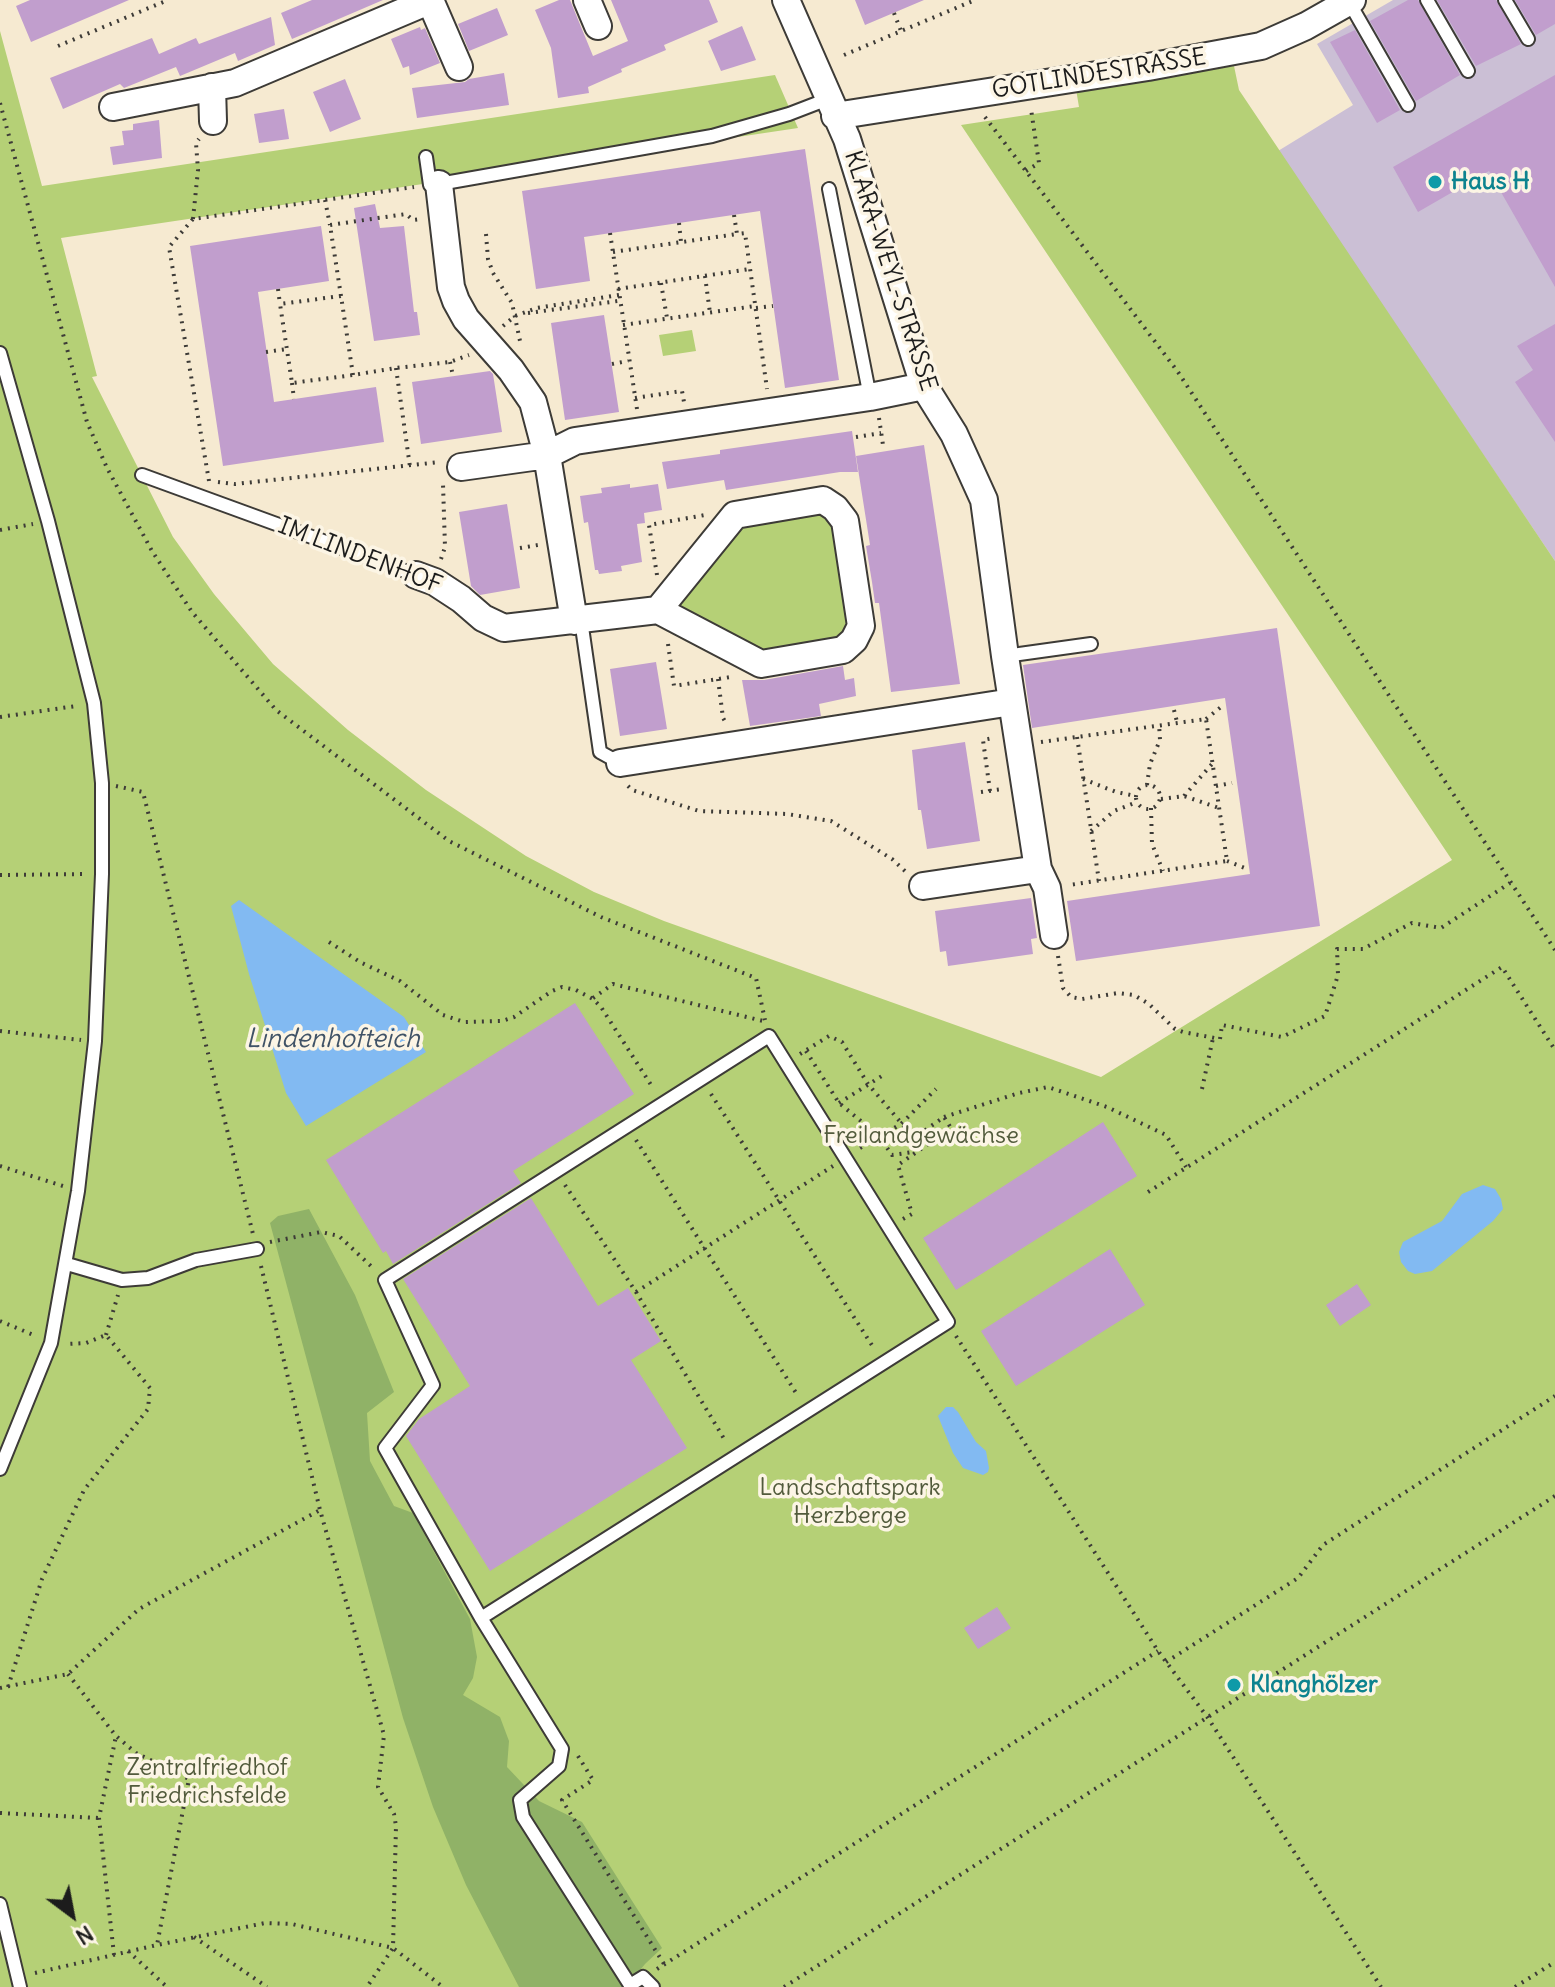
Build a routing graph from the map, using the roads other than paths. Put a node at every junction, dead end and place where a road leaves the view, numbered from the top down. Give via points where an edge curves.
1 (431, 0) edge
2 (587, 0) edge
3 (786, 0) edge
4 (1427, 0) edge
5 (1505, 0) edge
6 (1350, 1) edge
7 (598, 26) dead end
8 (1528, 39) dead end
9 (459, 67) dead end
10 (1468, 71) dead end
11 (212, 87) junction
12 (1408, 105) dead end
13 (113, 107) dead end
14 (832, 107) junction
15 (213, 121) road end
16 (426, 157) dead end
17 (435, 184) junction
18 (829, 189) dead end
19 (0, 353) edge
20 (4, 384) edge
21 (924, 386) junction
22 (870, 397) junction
23 (547, 455) junction
24 (452, 472) road end
25 (142, 475) dead end
26 (420, 576) joint
27 (661, 609) junction
28 (577, 620) junction
29 (1091, 644) dead end
30 (1005, 656) junction
31 (1012, 702) junction
32 (620, 763) joint
33 (1042, 879) junction
34 (923, 886) road end
35 (1054, 935) road end
36 (257, 1249) road end
37 (67, 1264) junction
38 (0, 1469) edge
39 (481, 1618) junction
40 (0, 1904) edge
41 (18, 1982) edge
42 (653, 1987) edge

1 - 9 street
1 - 11 street via 235,83
2 - 7 street
3 - 14 street, KLARA-WEYL-STRASSE
4 - 10 lane
5 - 8 lane
6 - 12 lane
6 - 14 street, GOTLINDESTRASSE via 1261,46 1148,67
11 - 13 street
11 - 15 street
14 - 17 lane via 712,136
14 - 21 street, KLARA-WEYL-STRASSE via 847,139
16 - 17 lane
17 - 23 street via 456,301 466,319 494,335 533,402
18 - 22 lane
19 - 20 lane
20 - 37 lane via 48,521 94,703 102,783 95,1041
21 - 22 street
21 - 30 street, KLARA-WEYL-STRASSE via 984,500
22 - 23 street via 575,441
23 - 24 street
23 - 28 street
25 - 26 lane, IM LINDENHOF
26 - 28 street, IM LINDENHOF via 504,628
27 - 27 street via 761,664 843,650 861,626 845,521 823,500 735,515
27 - 28 street, IM LINDENHOF
28 - 32 lane via 600,752
29 - 30 lane
30 - 31 street, KLARA-WEYL-STRASSE
31 - 32 street
31 - 33 street, KLARA-WEYL-STRASSE
33 - 34 street
33 - 35 street, KLARA-WEYL-STRASSE
36 - 37 lane via 196,1260 148,1278 122,1280
37 - 38 lane via 51,1343
39 - 39 lane via 385,1448 433,1385 385,1280 769,1036 948,1322
39 - 42 lane via 562,1749 559,1766 520,1800 523,1817 630,1985 643,1977
40 - 41 lane

